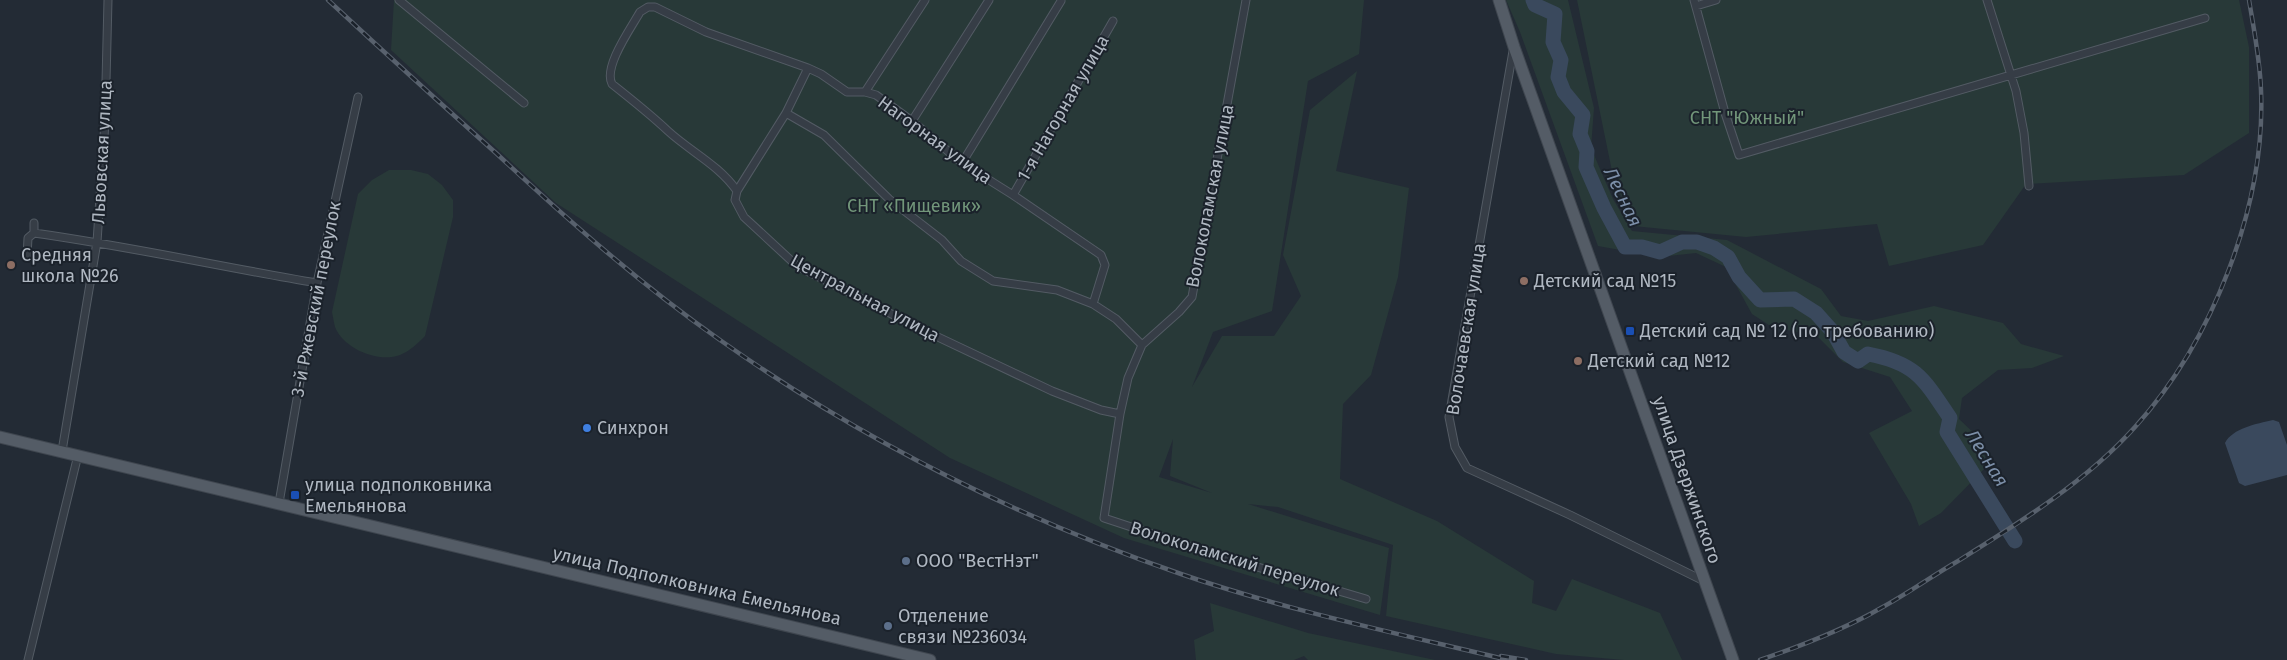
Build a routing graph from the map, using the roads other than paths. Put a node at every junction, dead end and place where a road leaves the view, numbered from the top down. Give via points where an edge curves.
1 (108, 0) edge
2 (399, 0) edge
3 (925, 0) edge
4 (989, 0) edge
5 (1246, 0) edge
6 (1500, 0) edge
7 (1716, 0) edge
8 (1987, 0) edge
9 (1061, 1) edge
10 (1695, 3) edge
11 (2205, 18) dead end
12 (1113, 21) dead end
13 (1514, 47) junction
14 (808, 68) junction
15 (2011, 76) junction
16 (612, 84) joint
17 (865, 92) junction
18 (358, 97) dead end
19 (524, 103) dead end
20 (786, 113) junction
21 (912, 120) junction
22 (962, 163) junction
23 (2029, 186) dead end
24 (737, 191) junction
25 (1013, 194) junction
26 (34, 223) dead end
27 (34, 233) junction
28 (97, 242) junction
29 (27, 256) dead end
30 (317, 283) junction
31 (1093, 304) junction
32 (1142, 345) junction
33 (1120, 414) junction
34 (0, 437) edge
35 (62, 451) junction
36 (78, 455) junction
37 (279, 503) junction
38 (1104, 518) joint
39 (1705, 581) junction
40 (1366, 599) dead end
41 (28, 660) edge
42 (930, 660) edge
43 (1733, 660) edge

1 - 28 street, Львовская улица via 105,122
2 - 19 street
3 - 17 street
4 - 21 street
5 - 32 street, Волоколамская улица via 1192,297
6 - 13 main road, улица Дзержинского
7 - 10 street
8 - 15 street
9 - 22 street
10 - 15 street via 1739,155
11 - 15 street
12 - 25 street, 1-я Нагорная улица
13 - 39 main road, улица Дзержинского
13 - 39 street, Волочаевская улица via 1449,417 1455,446 1468,468
14 - 16 street, Нагорная улица via 706,32 656,7 648,7 640,12 610,66
14 - 17 street, Нагорная улица via 847,92
14 - 20 street
15 - 23 street via 2024,133
16 - 24 street, Центральная улица via 727,177
17 - 21 street, Нагорная улица
18 - 30 street, 3-й Ржевский переулок
20 - 24 street
20 - 31 street via 824,135 889,199 942,240 961,262 993,281 1057,290
21 - 22 street, Нагорная улица
22 - 25 street, Нагорная улица
24 - 33 street, Центральная улица via 734,200 744,216 797,266 1052,391
25 - 31 street, Нагорная улица via 1101,255 1105,265
26 - 27 street
27 - 28 street
27 - 29 street via 28,238
28 - 30 street
28 - 35 street, Львовская улица
30 - 37 street, 3-й Ржевский переулок
31 - 32 street via 1116,319
32 - 33 street, Волоколамская улица via 1128,378
33 - 38 street, Волоколамская улица
34 - 35 main road
35 - 36 main road
36 - 37 main road, улица Подполковника Емельянова
36 - 41 street
37 - 42 main road, улица Подполковника Емельянова
38 - 40 street, Волоколамский переулок
39 - 43 main road, улица Дзержинского

